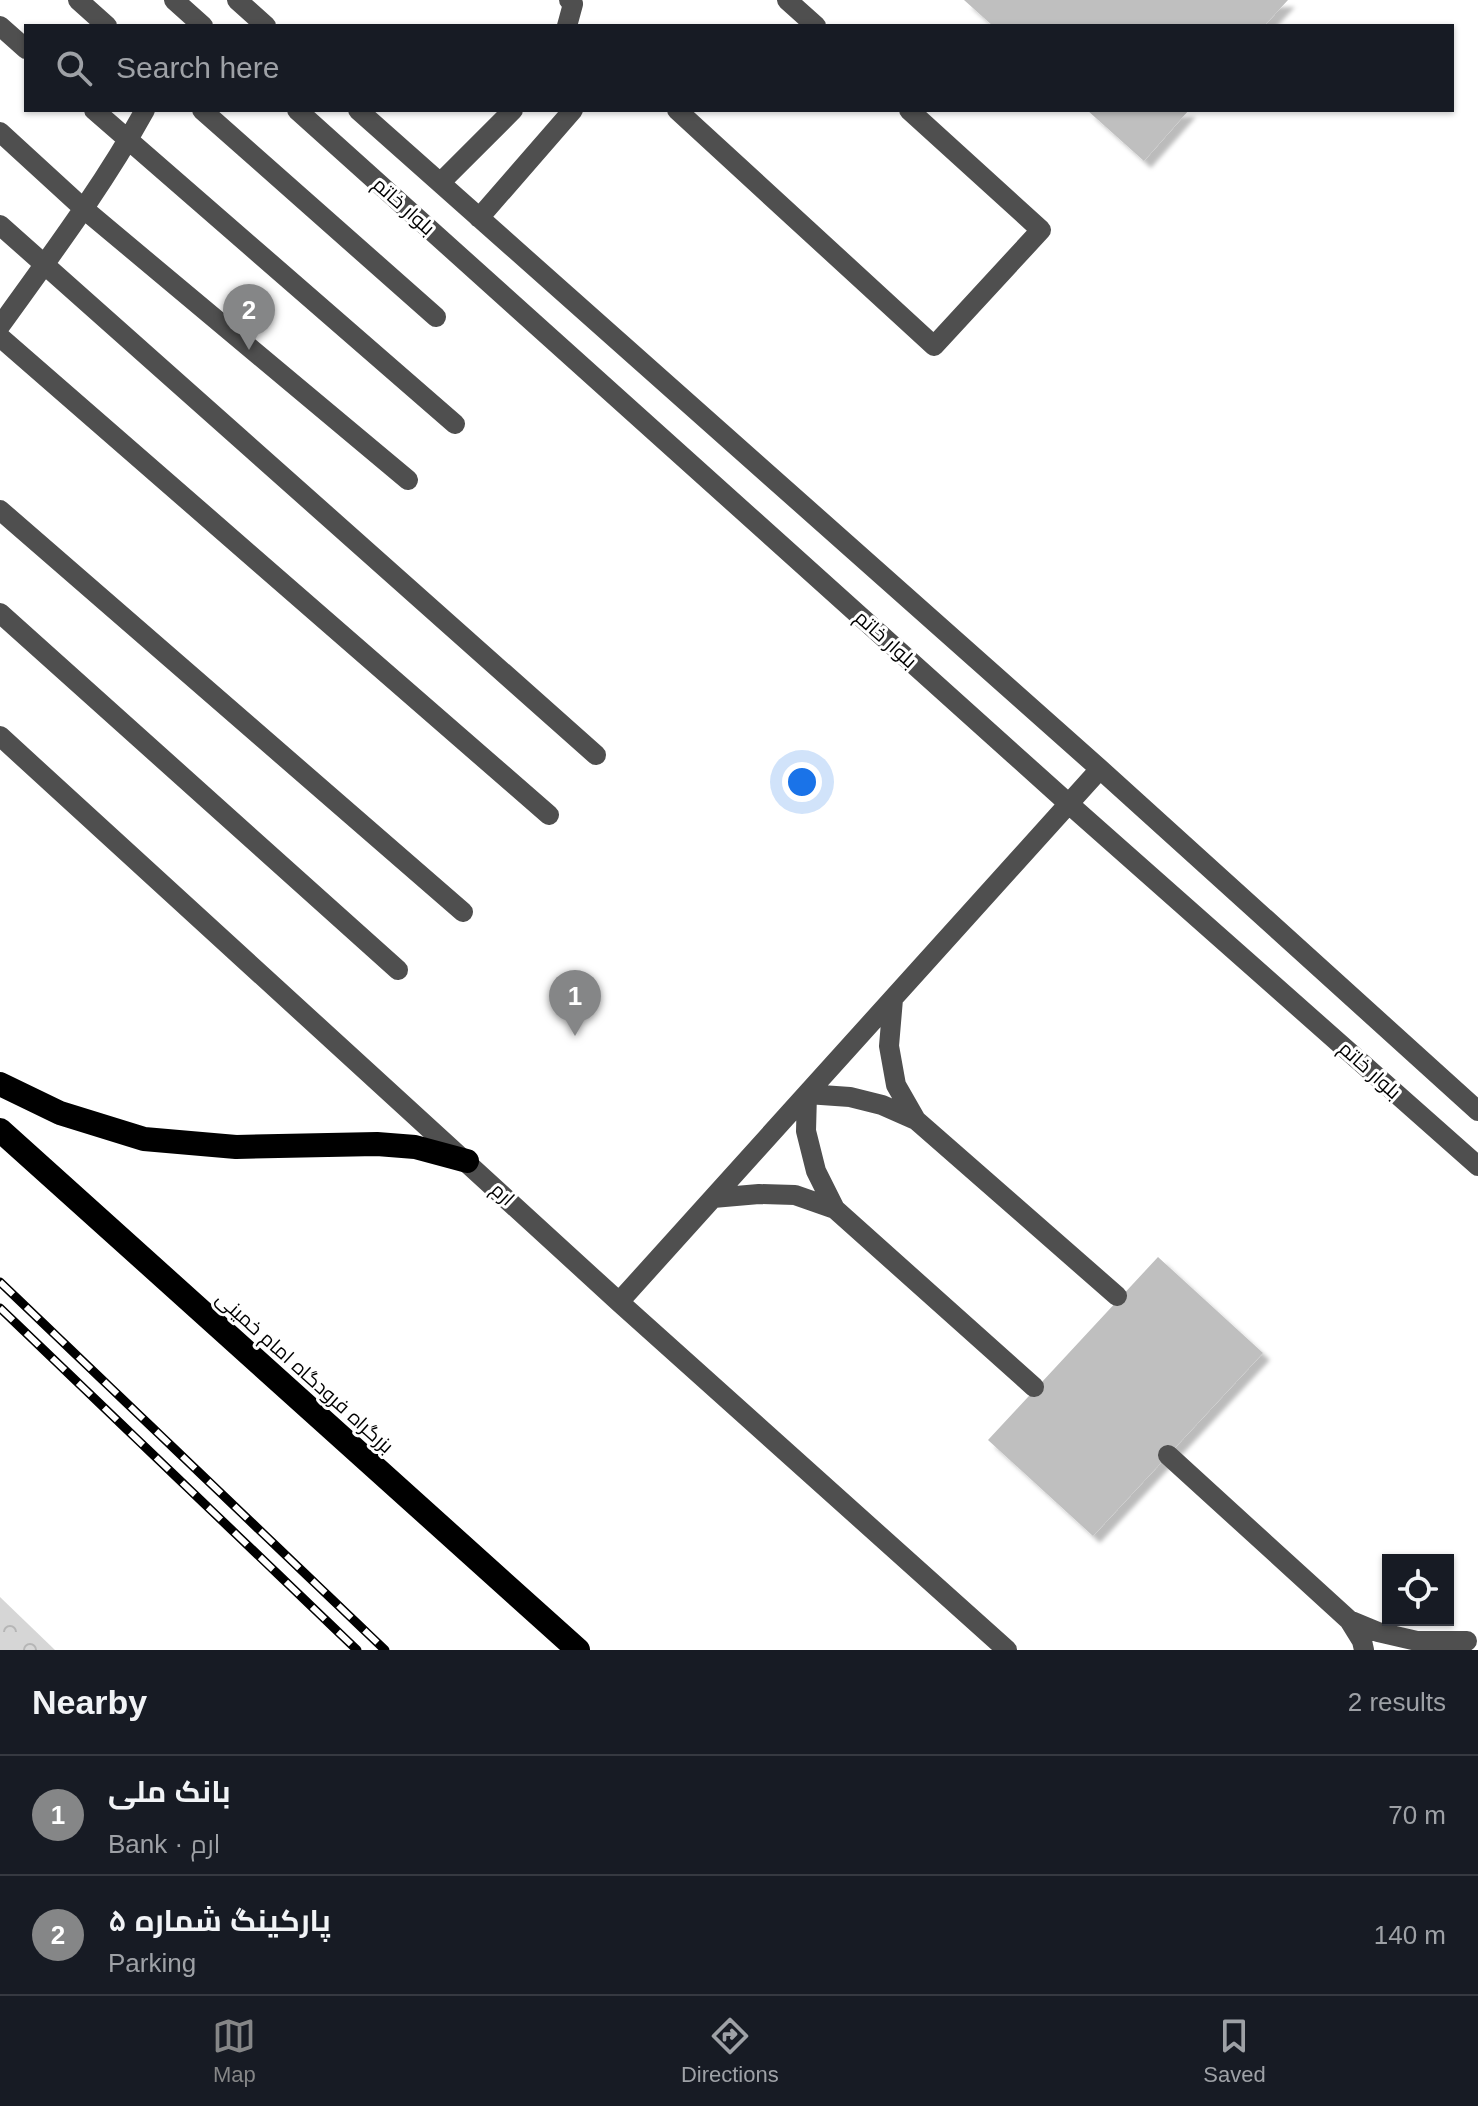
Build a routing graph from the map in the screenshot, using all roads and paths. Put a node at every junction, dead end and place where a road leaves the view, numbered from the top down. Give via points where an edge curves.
1 (78, 0) edge
2 (174, 0) edge
3 (237, 0) edge
4 (569, 0) edge
5 (787, 0) edge
6 (105, 24) edge
7 (201, 24) edge
8 (264, 24) edge
9 (568, 24) edge
10 (814, 24) edge
11 (0, 26) edge
12 (24, 47) edge
13 (96, 112) edge
14 (144, 112) edge
15 (204, 112) edge
16 (299, 112) edge
17 (360, 112) edge
18 (511, 112) edge
19 (571, 112) edge
20 (679, 112) edge
21 (911, 112) edge
22 (0, 132) edge
23 (128, 141) junction
24 (440, 183) junction
25 (84, 209) junction
26 (479, 218) junction
27 (0, 225) edge
28 (45, 264) junction
29 (436, 317) dead end
30 (0, 326) edge
31 (0, 337) edge
32 (455, 424) dead end
33 (408, 480) dead end
34 (0, 510) edge
35 (0, 613) edge
36 (0, 736) edge
37 (596, 755) dead end
38 (1100, 769) junction
39 (1069, 804) junction
40 (549, 815) dead end
41 (463, 912) dead end
42 (398, 970) dead end
43 (893, 999) junction
44 (0, 1084) edge
45 (807, 1094) junction
46 (1478, 1111) edge
47 (916, 1120) junction
48 (0, 1130) edge
49 (467, 1161) junction
50 (1478, 1166) edge
51 (713, 1198) junction
52 (835, 1209) junction
53 (1117, 1296) dead end
54 (619, 1302) junction
55 (1034, 1387) dead end
56 (1168, 1455) dead end
57 (1349, 1620) junction
58 (1468, 1640) edge
59 (578, 1650) edge
60 (1007, 1650) edge
61 (1364, 1650) edge

1 - 6 street
2 - 7 street
3 - 8 street
4 - 9 street via 573,4
5 - 10 street
11 - 12 street
13 - 23 street
14 - 23 street
15 - 29 street
16 - 39 street, بلوار خاتم
17 - 24 street, بلوار خاتم
18 - 24 street
19 - 26 street
20 - 21 street via 934,346 1041,230
22 - 25 street
23 - 25 street
23 - 32 street
24 - 26 street, بلوار خاتم
25 - 28 street
25 - 33 street
26 - 38 street, بلوار خاتم
27 - 28 street
28 - 30 street
28 - 37 street
31 - 40 street
34 - 41 street
35 - 42 street
36 - 49 street, ارم
38 - 39 street
38 - 46 street, بلوار خاتم
39 - 43 street
39 - 50 street, بلوار خاتم
43 - 45 street
43 - 47 street via 889,1046 896,1085
44 - 49 highway via 60,1113 144,1139 236,1147 377,1144 415,1147
45 - 47 street via 850,1097
45 - 51 street
45 - 52 street via 806,1131 816,1171
47 - 53 street
48 - 59 highway, بزرگراه فرودگاه امام خمینی
49 - 54 street, ارم
51 - 52 street via 795,1195
51 - 54 street
52 - 55 street
54 - 60 street, ارم
56 - 57 street
57 - 58 street via 1417,1641
57 - 61 street

